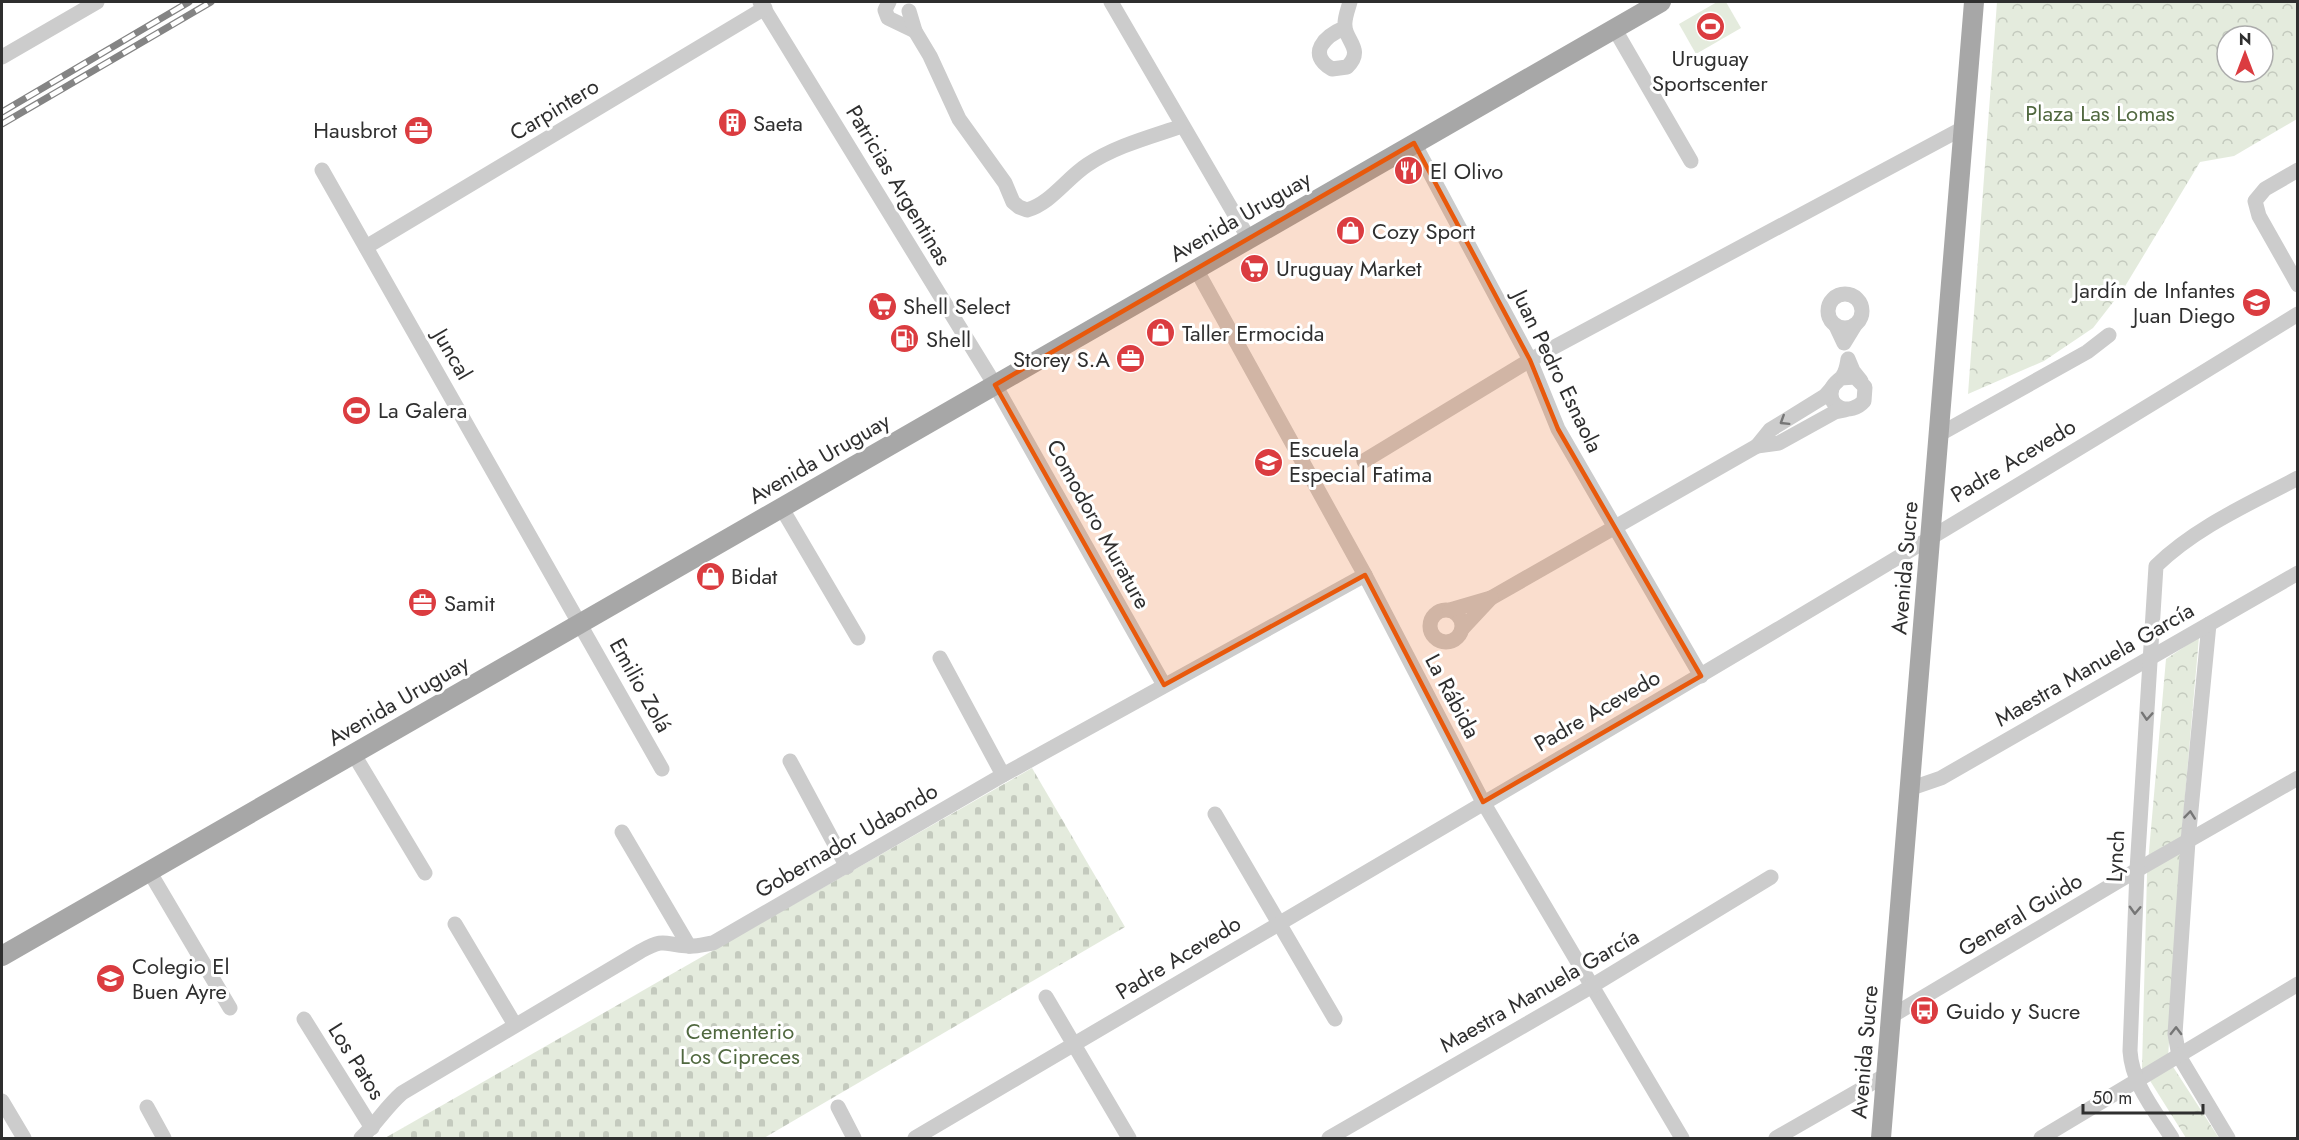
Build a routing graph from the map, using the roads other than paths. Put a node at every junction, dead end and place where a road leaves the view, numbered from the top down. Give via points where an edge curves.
1 (97, 2) edge
2 (889, 2) edge
3 (1111, 2) edge
4 (1350, 2) edge
5 (1661, 2) edge
6 (1974, 2) edge
7 (762, 5) edge
8 (907, 6) edge
9 (895, 21) junction
10 (1344, 28) dead end
11 (1614, 28) junction
12 (915, 31) junction
13 (2, 57) edge
14 (1182, 126) junction
15 (1965, 127) junction
16 (1414, 143) junction
17 (1690, 160) dead end
18 (322, 170) dead end
19 (2298, 170) edge
20 (1249, 239) junction
21 (366, 247) junction
22 (1196, 268) junction
23 (2298, 285) edge
24 (2298, 314) edge
25 (1855, 325) junction
26 (1836, 326) junction
27 (2109, 335) dead end
28 (1844, 343) junction
29 (1848, 359) junction
30 (1530, 360) junction
31 (1861, 381) junction
32 (1837, 383) junction
33 (995, 385) junction
34 (1845, 410) junction
35 (1940, 434) junction
36 (1757, 446) junction
37 (1364, 461) dead end
38 (2298, 478) edge
39 (781, 507) junction
40 (1614, 528) junction
41 (1931, 537) junction
42 (2298, 573) edge
43 (1365, 575) junction
44 (1491, 598) junction
45 (1450, 610) junction
46 (581, 623) junction
47 (2209, 624) junction
48 (1463, 628) junction
49 (858, 638) dead end
50 (2151, 657) junction
51 (940, 658) dead end
52 (1701, 676) junction
53 (1164, 685) junction
54 (353, 753) junction
55 (790, 761) dead end
56 (662, 769) dead end
57 (1003, 775) junction
58 (2298, 778) edge
59 (1910, 789) junction
60 (1483, 802) junction
61 (1215, 814) dead end
62 (622, 832) dead end
63 (2188, 841) junction
64 (847, 867) junction
65 (2137, 870) junction
66 (149, 871) junction
67 (425, 873) dead end
68 (1771, 877) dead end
69 (455, 924) dead end
70 (1278, 924) junction
71 (689, 946) junction
72 (2, 956) edge
73 (2298, 984) edge
74 (1591, 987) junction
75 (1046, 997) dead end
76 (230, 1008) dead end
77 (1890, 1017) junction
78 (304, 1019) dead end
79 (1335, 1019) dead end
80 (515, 1025) junction
81 (1073, 1045) junction
82 (2179, 1056) junction
83 (1886, 1075) junction
84 (2137, 1081) junction
85 (2, 1101) edge
86 (147, 1107) dead end
87 (838, 1107) dead end
88 (366, 1133) edge
89 (24, 1138) edge
90 (164, 1138) edge
91 (854, 1138) edge
92 (915, 1138) edge
93 (1129, 1138) edge
94 (1329, 1138) edge
95 (1682, 1138) edge
96 (1776, 1138) edge
97 (1881, 1138) edge
98 (2041, 1138) edge
99 (2172, 1138) edge
100 (2228, 1138) edge

1 - 13 street
2 - 9 street via 886,14
3 - 14 street
4 - 10 street
5 - 11 main road, Avenida Uruguay
6 - 15 main road, Avenida Sucre
7 - 21 street, Carpintero
7 - 33 street, Patricias Argentinas
8 - 9 street via 903,20
8 - 12 street
9 - 12 street
11 - 16 main road, Avenida Uruguay
11 - 17 street
12 - 14 street via 959,119 1018,207 1027,210 1045,203 1072,177 1101,158
14 - 20 street
15 - 30 street
15 - 35 main road, Avenida Sucre
16 - 20 main road, Avenida Uruguay
16 - 30 street, Juan Pedro Esnaola
18 - 21 street, Juncal
19 - 23 street via 2265,189 2255,201 2259,216
20 - 22 main road, Avenida Uruguay
21 - 46 street, Juncal
22 - 33 main road, Avenida Uruguay
22 - 43 street, La Rábida
24 - 41 street, Padre Acevedo
25 - 26 street
25 - 26 street via 1861,307 1846,295 1830,303 1828,316
25 - 28 street
26 - 28 street
27 - 35 street via 2087,352
28 - 29 street
29 - 31 street
29 - 32 street
30 - 37 street
30 - 40 street, Juan Pedro Esnaola via 1558,429
31 - 32 street via 1848,376
31 - 34 street via 1865,387 1864,401
32 - 34 street via 1834,402
32 -> 36 street via 1825,396 1770,430
33 - 39 main road, Avenida Uruguay
33 - 53 street, Comodoro Murature
34 - 36 street via 1779,443
35 - 41 main road, Avenida Sucre
36 - 40 street
38 - 50 street, Lynch via 2196,533 2156,566
39 - 46 main road, Avenida Uruguay
39 - 49 street
40 - 44 street
40 - 52 street, Juan Pedro Esnaola
41 - 52 street, Padre Acevedo
41 - 59 main road, Avenida Sucre
42 - 47 street, Maestra Manuela García
43 - 53 street, Gobernador Udaondo
43 - 60 street, La Rábida
44 - 45 street
44 - 48 street
45 - 48 street via 1460,616
45 - 48 street via 1434,615 1431,632 1439,641 1451,641 1457,639
46 - 54 main road, Avenida Uruguay
46 - 56 street, Emilio Zolá
47 - 50 street, Maestra Manuela García
63 -> 47 street
50 - 59 street, Maestra Manuela García via 1941,778
50 -> 65 street, Lynch
51 - 57 street
52 - 60 street, Padre Acevedo
53 - 57 street, Gobernador Udaondo
54 - 66 main road, Avenida Uruguay
54 - 67 street
55 - 64 street
57 - 64 street, Gobernador Udaondo
58 - 63 street, General Guido
59 - 77 main road, Avenida Sucre
60 - 70 street, Padre Acevedo
60 - 74 street, La Rábida
61 - 70 street
62 - 71 street
63 - 65 street, General Guido
82 -> 63 street via 2175,1034
64 - 71 street, Gobernador Udaondo via 713,943
65 - 77 street, General Guido
65 -> 84 street, Lynch via 2130,1051
66 - 72 main road, Avenida Uruguay
66 - 76 street
68 - 74 street, Maestra Manuela García
69 - 80 street
70 - 79 street
70 - 81 street, Padre Acevedo
71 - 80 street, Gobernador Udaondo via 657,942
73 - 82 street
74 - 94 street, Maestra Manuela García
74 - 95 street, La Rábida
75 - 81 street
77 - 83 main road, Avenida Sucre
78 - 88 street, Los Patos
80 - 88 street, Gobernador Udaondo via 402,1093
81 - 92 street, Padre Acevedo
81 - 93 street
82 - 84 street
82 - 100 street
83 - 96 street
83 - 97 main road, Avenida Sucre
84 - 98 street
84 - 99 street, Lynch
85 - 89 street
86 - 90 street
87 - 91 street

